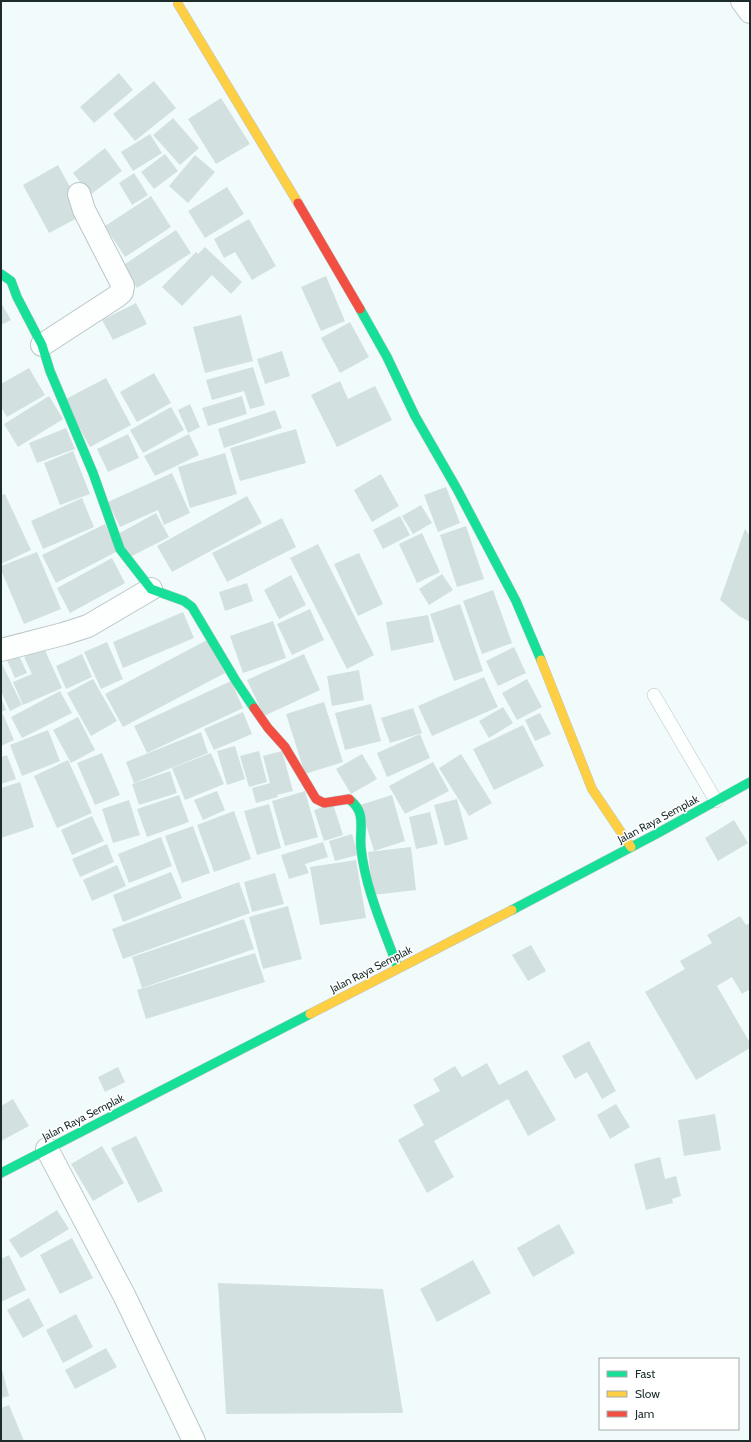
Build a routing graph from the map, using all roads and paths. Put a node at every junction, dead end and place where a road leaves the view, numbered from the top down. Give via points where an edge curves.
1 (742, 1) edge
2 (178, 4) dead end
3 (750, 12) edge
4 (79, 194) dead end
5 (1, 274) edge
6 (42, 345) junction
7 (151, 589) junction
8 (1, 650) edge
9 (654, 695) dead end
10 (750, 782) edge
11 (716, 801) junction
12 (631, 847) junction
13 (398, 968) junction
14 (47, 1149) junction
15 (1, 1173) edge
16 (194, 1441) edge

1 - 3 street
2 - 12 street via 372,329 415,416 516,601 592,789
4 - 6 street via 84,210 123,286 122,292
5 - 6 street via 11,282
6 - 7 street via 120,549
7 - 8 street via 88,626
7 - 13 street via 184,601 192,608 236,681 268,728 285,747 316,799 324,803 349,799 357,805 361,814 361,848 370,890
9 - 11 lane
10 - 11 street, Jalan Raya Semplak
11 - 12 street, Jalan Raya Semplak
12 - 13 street, Jalan Raya Semplak
13 - 14 street, Jalan Raya Semplak
14 - 15 street, Jalan Raya Semplak
14 - 16 street via 124,1295

